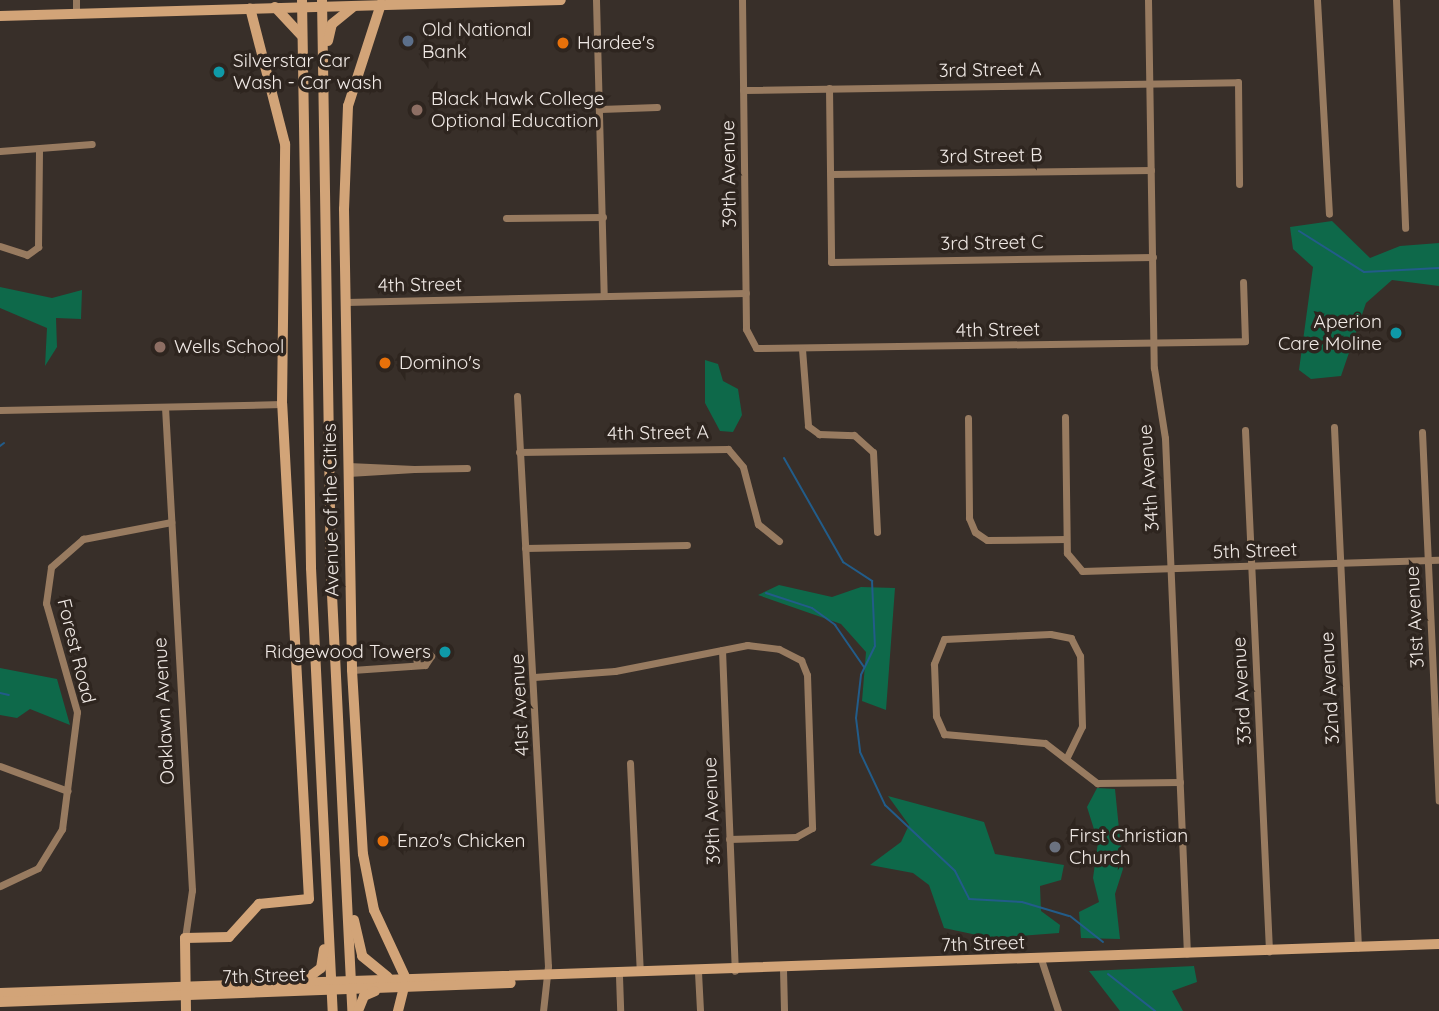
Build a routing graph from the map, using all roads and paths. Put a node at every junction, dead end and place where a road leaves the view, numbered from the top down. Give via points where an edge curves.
1 (76, 0) edge
2 (561, 0) edge
3 (596, 0) edge
4 (742, 0) edge
5 (1148, 0) edge
6 (1317, 0) edge
7 (1396, 0) edge
8 (376, 2) edge
9 (275, 3) edge
10 (302, 3) edge
11 (322, 3) edge
12 (355, 5) junction
13 (250, 8) junction
14 (76, 14) junction
15 (0, 16) edge
16 (303, 44) junction
17 (1149, 83) junction
18 (829, 88) junction
19 (743, 90) junction
20 (657, 107) dead end
21 (600, 109) junction
22 (92, 144) dead end
23 (39, 150) junction
24 (0, 151) edge
25 (1151, 170) junction
26 (325, 173) junction
27 (831, 174) junction
28 (1239, 184) dead end
29 (1329, 214) dead end
30 (603, 217) junction
31 (506, 218) dead end
32 (1405, 228) dead end
33 (0, 246) edge
34 (1153, 257) junction
35 (1243, 282) dead end
36 (746, 293) junction
37 (604, 296) junction
38 (346, 302) junction
39 (1154, 343) junction
40 (752, 345) joint
41 (803, 349) junction
42 (517, 397) dead end
43 (282, 404) junction
44 (165, 407) junction
45 (0, 410) edge
46 (1065, 417) dead end
47 (968, 418) dead end
48 (1334, 427) dead end
49 (1245, 430) dead end
50 (1422, 432) dead end
51 (519, 452) junction
52 (467, 468) dead end
53 (348, 470) junction
54 (171, 523) junction
55 (877, 532) dead end
56 (1066, 539) junction
57 (779, 541) dead end
58 (687, 545) dead end
59 (525, 548) junction
60 (1439, 559) edge
61 (1428, 560) junction
62 (1340, 564) junction
63 (1252, 567) junction
64 (1170, 570) junction
65 (722, 650) junction
66 (417, 664) dead end
67 (352, 670) junction
68 (534, 677) junction
69 (1067, 757) junction
70 (630, 763) dead end
71 (0, 766) edge
72 (1180, 782) junction
73 (68, 791) junction
74 (1439, 802) edge
75 (341, 804) junction
76 (729, 839) junction
77 (324, 859) junction
78 (0, 886) edge
79 (186, 938) junction
80 (1439, 944) edge
81 (1358, 947) junction
82 (1269, 951) junction
83 (1187, 954) junction
84 (1041, 959) junction
85 (783, 969) junction
86 (735, 971) junction
87 (698, 972) junction
88 (640, 974) junction
89 (619, 976) junction
90 (544, 978) junction
91 (298, 982) junction
92 (403, 982) junction
93 (351, 985) junction
94 (331, 986) junction
95 (381, 989) junction
96 (184, 991) junction
97 (0, 993) edge
98 (281, 993) junction
99 (0, 1002) edge
100 (186, 1011) edge
101 (331, 1011) edge
102 (352, 1011) edge
103 (358, 1011) edge
104 (398, 1011) edge
105 (543, 1011) edge
106 (620, 1011) edge
107 (700, 1011) edge
108 (784, 1011) edge
109 (1058, 1011) edge

1 - 14 street
2 - 8 main road
3 - 21 street
4 - 19 street, 39th Avenue
5 - 17 street, 34th Avenue
6 - 29 street
7 - 32 street
8 - 12 main road
8 - 38 main road, Avenue of the Cities via 344,126
9 - 10 main road
9 - 13 main road
9 - 16 main road via 295,24
10 - 11 main road
10 - 16 main road, Avenue of the Cities
11 - 12 main road
11 - 26 main road, Avenue of the Cities
12 - 26 main road via 329,32
13 - 14 main road
13 - 43 main road, Avenue of the Cities via 285,134
14 - 15 main road
16 - 77 main road, Avenue of the Cities via 311,568
17 - 18 street, 3rd Street A
17 - 25 street, 34th Avenue
17 - 28 street, 3rd Street A via 1238,82
18 - 19 street, 3rd Street A
18 - 27 street
19 - 36 street, 39th Avenue
20 - 21 street
21 - 30 street
22 - 23 street
23 - 24 street
23 - 33 street via 39,243 27,255
25 - 27 street, 3rd Street B
25 - 34 street, 34th Avenue
26 - 75 main road, Avenue of the Cities
27 - 34 street, 3rd Street C via 831,262
30 - 31 street
30 - 37 street
34 - 39 street, 34th Avenue
35 - 39 street, 4th Street via 1245,341
36 - 37 street, 4th Street
36 - 40 street, 39th Avenue
37 - 38 street, 4th Street
38 - 53 main road, Avenue of the Cities
39 - 41 street, 4th Street
39 - 64 street, 34th Avenue
40 - 41 street, 4th Street
41 - 55 street via 808,426 819,434 853,435 873,452
42 - 51 street, 41st Avenue
43 - 44 street
43 - 79 main road, Avenue of the Cities via 309,899 259,904 229,937
44 - 45 street
44 - 54 street, Oaklawn Avenue
46 - 56 street
47 - 56 street via 969,518 978,536
48 - 62 street, 32nd Avenue
49 - 63 street, 33rd Avenue
50 - 61 street, 31st Avenue
51 - 57 street, 4th Street A via 728,449 741,461 758,524
51 - 59 street, 41st Avenue
52 - 53 street
53 - 67 main road, Avenue of the Cities
54 - 73 street, Forest Road via 94,535 66,549 51,567 46,603 77,712
54 - 79 street, Oaklawn Avenue via 192,890
56 - 64 street, 5th Street via 1073,567 1087,572
58 - 59 street
59 - 68 street, 41st Avenue
60 - 61 street, 5th Street
61 - 62 street, 5th Street
61 - 74 street, 31st Avenue
62 - 63 street, 5th Street
62 - 81 street, 32nd Avenue
63 - 64 street, 5th Street
63 - 82 street, 33rd Avenue
64 - 72 street, 34th Avenue
65 - 68 street via 615,671
65 - 76 street, 39th Avenue
65 - 76 street via 767,646 804,663 810,831
66 - 67 street
67 - 92 main road, Avenue of the Cities via 366,882
68 - 90 street, 41st Avenue
69 - 69 street via 1081,734 1080,656 1071,638 1050,634 944,639 934,664 936,716 944,734 1026,738
69 - 72 street via 1097,783
70 - 88 street
71 - 73 street
72 - 83 street, 34th Avenue
73 - 78 street, Forest Road via 62,830 50,855 32,872
75 - 92 main road via 358,949 374,971
75 - 93 main road, Avenue of the Cities
76 - 86 street, 39th Avenue
77 - 91 main road via 324,959 315,975
77 - 94 main road, Avenue of the Cities
79 - 96 main road, Oaklawn Avenue
80 - 81 main road, 7th Street
81 - 82 main road, 7th Street
82 - 83 main road, 7th Street
83 - 84 main road, 7th Street
84 - 85 main road, 7th Street
84 - 109 street
85 - 86 main road, 7th Street
85 - 108 street
86 - 87 main road, 7th Street
87 - 88 main road, 7th Street
87 - 107 street
88 - 89 main road, 7th Street
89 - 90 main road, 7th Street
89 - 106 street
90 - 92 main road, 7th Street
90 - 105 street, 41st Avenue
91 - 94 main road, 7th Street
91 - 96 main road, 7th Street
92 - 93 main road, 7th Street
92 - 95 main road, 7th Street
92 - 104 main road
93 - 94 main road, 7th Street
93 - 95 main road, 7th Street
93 - 102 main road, Avenue of the Cities
94 - 98 main road, 7th Street
94 - 101 main road, Avenue of the Cities
95 - 103 main road via 363,996
96 - 97 main road, 7th Street
96 - 98 main road, 7th Street
96 - 99 main road, 7th Street
96 - 100 main road, Oaklawn Avenue
98 - 101 main road via 319,997

